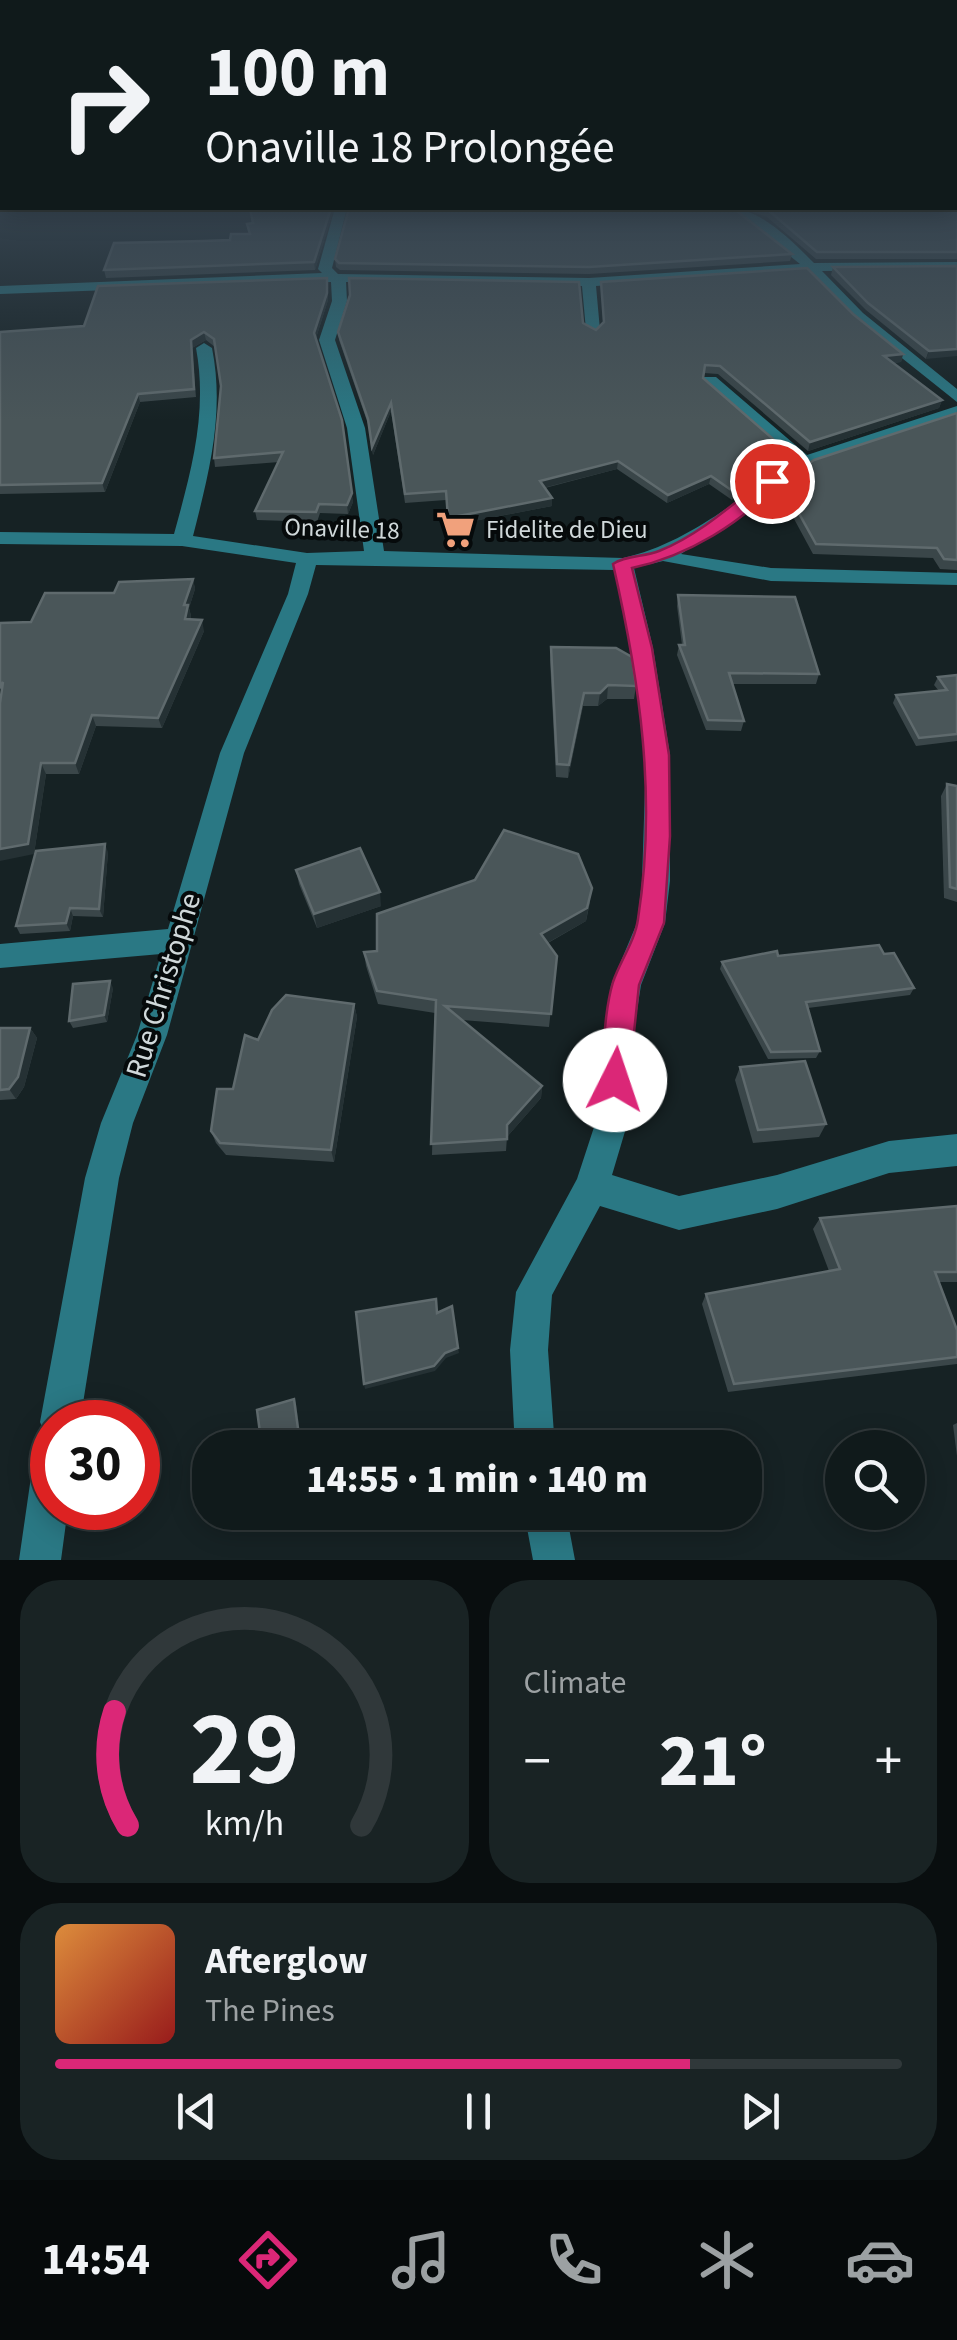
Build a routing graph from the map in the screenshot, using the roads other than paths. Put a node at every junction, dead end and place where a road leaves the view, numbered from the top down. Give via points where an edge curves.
1 (679, 276) edge
2 (817, 276) edge
3 (330, 277) junction
4 (588, 282) junction
5 (0, 290) edge
6 (593, 330) edge
7 (204, 348) edge
8 (710, 380) edge
9 (957, 398) edge
10 (957, 411) edge
11 (804, 462) junction
12 (0, 538) edge
13 (182, 540) junction
14 (664, 556) junction
15 (375, 557) junction
16 (307, 559) junction
17 (622, 564) junction
18 (957, 579) edge
19 (179, 940) junction
20 (0, 956) edge
21 (957, 1150) edge
22 (592, 1186) junction
23 (64, 1400) edge
24 (534, 1430) edge
25 (44, 1530) edge
26 (549, 1530) edge
27 (40, 1560) edge
28 (554, 1560) edge

1 - 4 street
2 - 9 street
3 - 4 street
3 - 5 street
3 - 15 street via 339,282 342,298 328,340 356,428
4 - 6 street
7 - 13 street via 210,369 205,442
8 - 11 street
10 - 11 street
11 - 14 street
12 - 13 street, Onaville 18
13 - 16 street, Onaville 18
14 - 17 street, Onaville 18
14 - 18 street via 695,566 774,573
15 - 16 street, Onaville 18
15 - 17 street, Onaville 18
16 - 19 street, Rue Christophe via 232,753
17 - 22 street via 658,755 657,866 651,923 626,985 613,1118
19 - 20 street
19 - 23 street, Rue Christophe via 102,1178
21 - 22 street via 889,1157 679,1213
22 - 24 street via 534,1292
25 - 27 street
26 - 28 street

